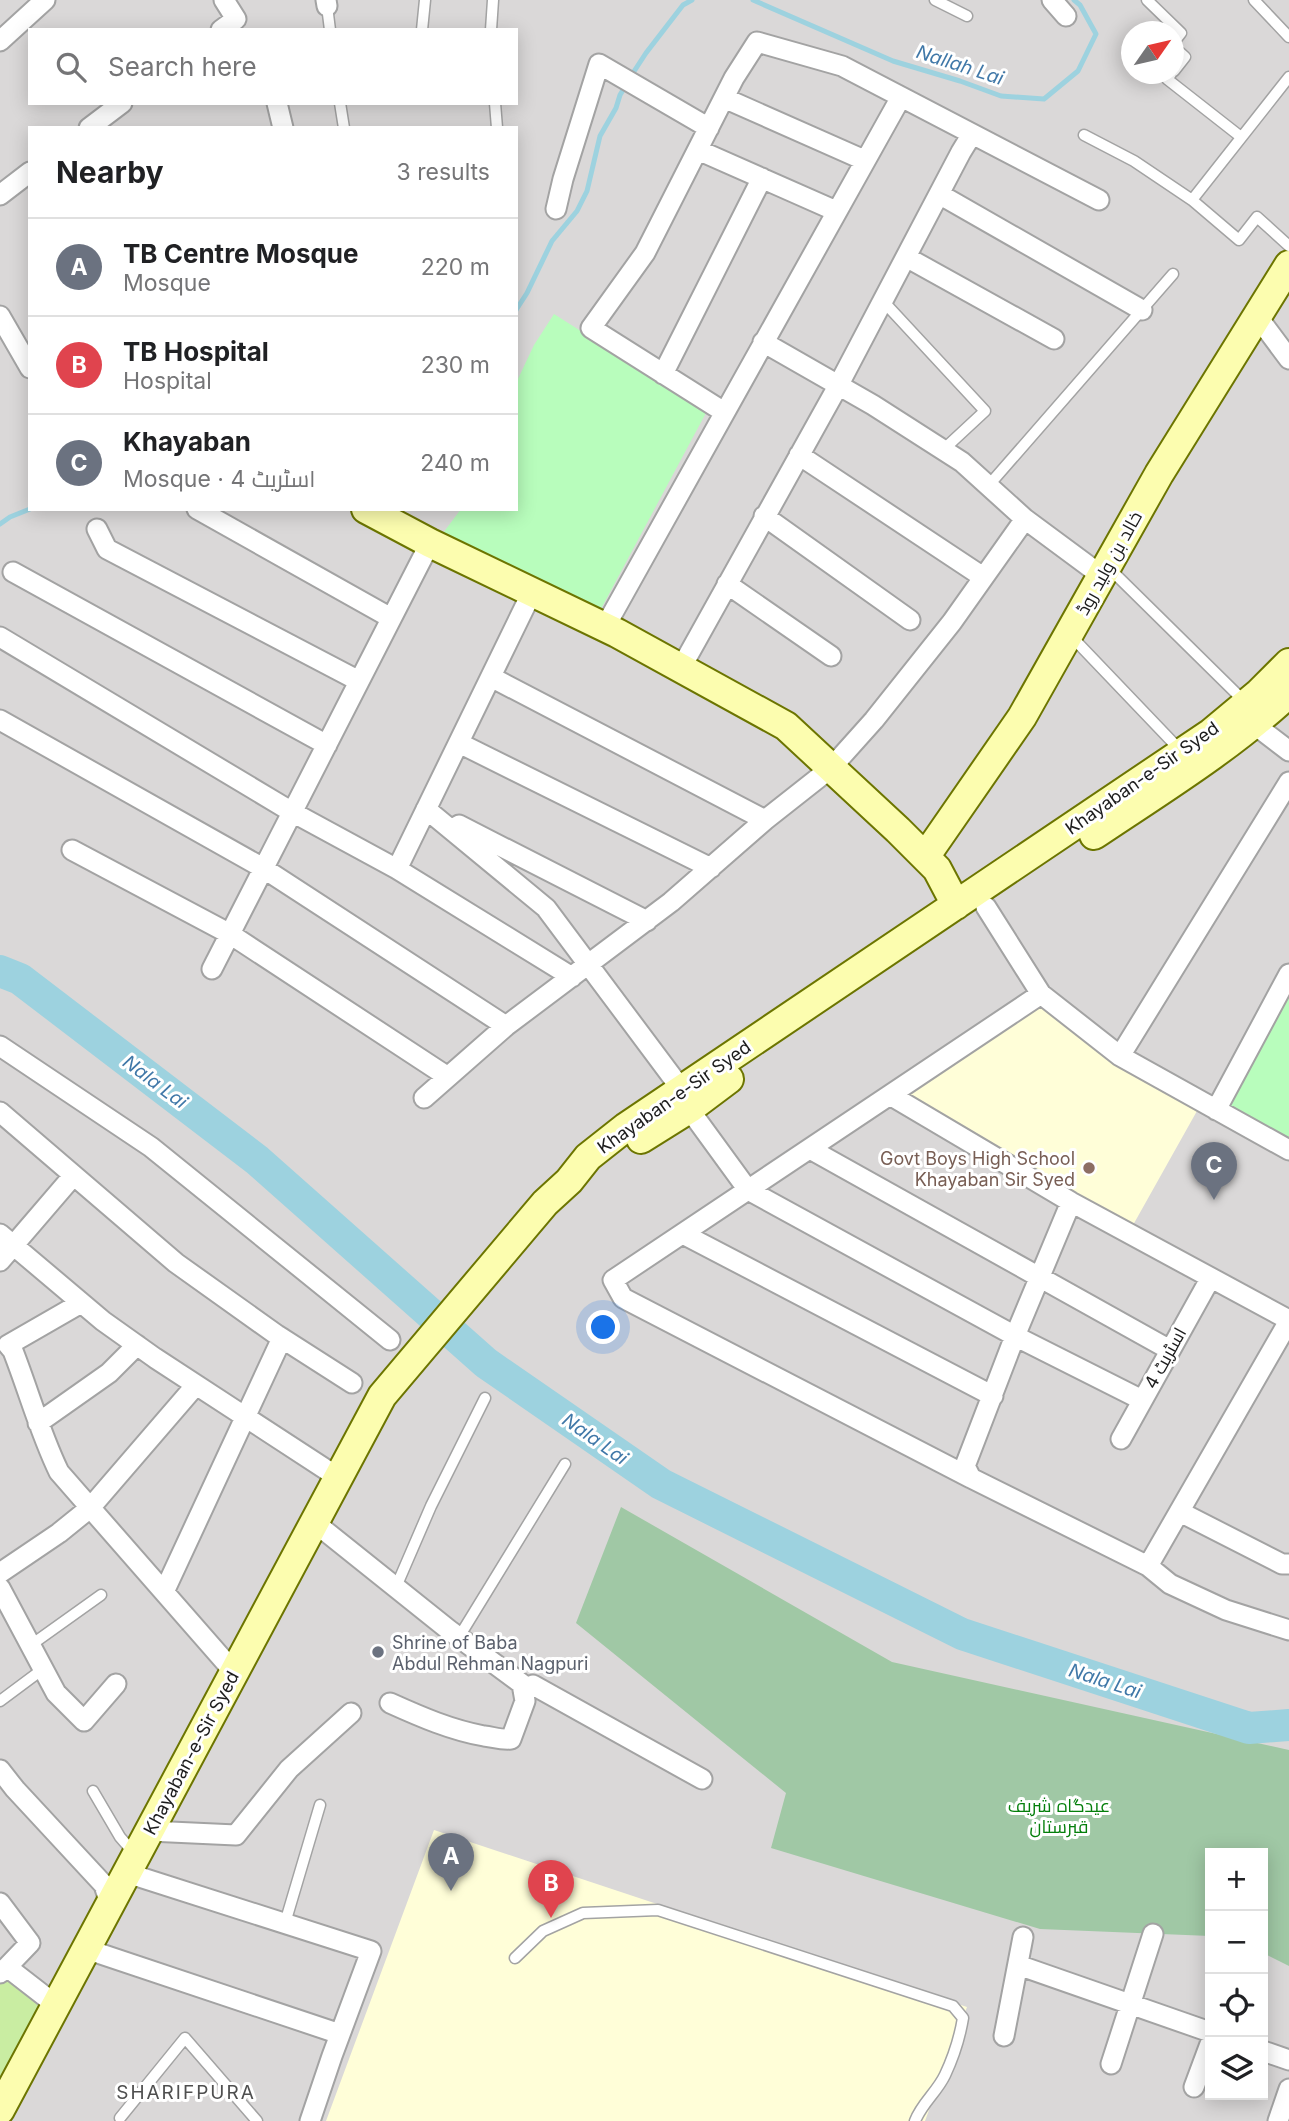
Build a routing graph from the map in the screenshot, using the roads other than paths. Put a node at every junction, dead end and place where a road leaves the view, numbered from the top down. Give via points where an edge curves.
1 (45, 0) edge
2 (224, 0) edge
3 (425, 0) edge
4 (494, 0) edge
5 (935, 0) edge
6 (1052, 0) edge
7 (1147, 0) edge
8 (1254, 0) edge
9 (326, 3) edge
10 (967, 16) dead end
11 (1066, 16) dead end
12 (1169, 21) edge
13 (233, 26) edge
14 (330, 28) edge
15 (422, 28) edge
16 (491, 28) edge
17 (1289, 37) edge
18 (0, 41) edge
19 (1289, 78) edge
20 (1173, 84) edge
21 (901, 97) junction
22 (724, 98) junction
23 (119, 105) edge
24 (341, 105) edge
25 (495, 105) edge
26 (92, 126) edge
27 (344, 126) edge
28 (497, 126) edge
29 (709, 128) junction
30 (972, 134) junction
31 (1084, 135) dead end
32 (1241, 137) junction
33 (698, 150) junction
34 (864, 160) junction
35 (28, 174) edge
36 (762, 178) junction
37 (939, 194) junction
38 (0, 195) edge
39 (1099, 200) dead end
40 (1192, 200) junction
41 (556, 209) dead end
42 (836, 211) junction
43 (1289, 246) edge
44 (906, 257) junction
45 (1289, 265) edge
46 (1174, 274) dead end
47 (883, 300) junction
48 (1142, 310) junction
49 (0, 316) edge
50 (1257, 316) junction
51 (1054, 340) dead end
52 (763, 342) junction
53 (1289, 359) edge
54 (28, 365) edge
55 (663, 374) junction
56 (838, 386) junction
57 (724, 412) junction
58 (943, 450) junction
59 (799, 455) junction
60 (989, 485) junction
61 (201, 511) edge
62 (370, 511) edge
63 (765, 516) junction
64 (1025, 519) junction
65 (97, 529) dead end
66 (430, 543) junction
67 (1104, 571) junction
68 (13, 572) dead end
69 (983, 577) junction
70 (727, 584) junction
71 (532, 592) junction
72 (391, 618) junction
73 (910, 620) dead end
74 (605, 628) junction
75 (1069, 634) junction
76 (0, 637) edge
77 (831, 656) dead end
78 (1289, 663) edge
79 (681, 668) junction
80 (491, 677) junction
81 (359, 681) junction
82 (1289, 693) edge
83 (1251, 714) junction
84 (0, 720) edge
85 (459, 743) junction
86 (327, 745) junction
87 (1289, 751) edge
88 (1182, 752) junction
89 (831, 768) junction
90 (1289, 782) edge
91 (426, 809) junction
92 (292, 812) junction
93 (765, 820) junction
94 (72, 850) dead end
95 (925, 857) junction
96 (263, 868) junction
97 (711, 868) junction
98 (397, 869) junction
99 (956, 905) junction
100 (986, 907) junction
101 (647, 921) junction
102 (230, 934) junction
103 (212, 969) dead end
104 (580, 971) junction
105 (1289, 974) edge
106 (1041, 994) junction
107 (506, 1026) junction
108 (0, 1046) edge
109 (1120, 1056) junction
110 (448, 1077) junction
111 (890, 1095) junction
112 (424, 1098) dead end
113 (685, 1099) junction
114 (1216, 1110) junction
115 (0, 1112) edge
116 (810, 1149) junction
117 (1289, 1150) edge
118 (73, 1175) junction
119 (748, 1190) junction
120 (1071, 1202) junction
121 (683, 1234) junction
122 (6, 1239) edge
123 (0, 1261) edge
124 (1040, 1277) junction
125 (1210, 1279) junction
126 (81, 1303) junction
127 (1289, 1321) edge
128 (1015, 1336) junction
129 (282, 1338) junction
130 (390, 1340) dead end
131 (137, 1345) junction
132 (1170, 1350) junction
133 (352, 1383) dead end
134 (196, 1385) junction
135 (993, 1396) junction
136 (485, 1398) dead end
137 (1142, 1400) junction
138 (246, 1417) junction
139 (38, 1423) junction
140 (1121, 1438) dead end
141 (565, 1464) dead end
142 (339, 1478) junction
143 (971, 1478) junction
144 (90, 1508) junction
145 (1180, 1512) junction
146 (314, 1522) junction
147 (1148, 1566) junction
148 (1287, 1570) edge
149 (0, 1573) edge
150 (396, 1587) junction
151 (0, 1588) edge
152 (164, 1592) junction
153 (100, 1595) dead end
154 (1289, 1630) edge
155 (459, 1637) junction
156 (31, 1644) junction
157 (43, 1669) junction
158 (234, 1672) junction
159 (116, 1684) dead end
160 (523, 1690) junction
161 (0, 1701) edge
162 (390, 1703) dead end
163 (351, 1713) dead end
164 (0, 1770) edge
165 (702, 1779) dead end
166 (93, 1791) dead end
167 (7, 1796) edge
168 (320, 1805) dead end
169 (149, 1831) junction
170 (131, 1865) junction
171 (0, 1903) edge
172 (110, 1904) junction
173 (285, 1923) junction
174 (1153, 1934) dead end
175 (1023, 1937) dead end
176 (86, 1948) junction
177 (515, 1958) dead end
178 (1018, 1965) junction
179 (3, 1970) edge
180 (1131, 2004) junction
181 (56, 2005) junction
182 (1205, 2030) edge
183 (340, 2034) junction
184 (1004, 2036) dead end
185 (1268, 2053) edge
186 (1205, 2057) edge
187 (1289, 2060) edge
188 (1111, 2064) dead end
189 (1194, 2087) dead end
190 (1289, 2089) edge
191 (0, 2110) edge
192 (120, 2118) dead end
193 (257, 2121) edge
194 (310, 2121) edge
195 (915, 2121) edge
196 (1278, 2121) edge

1 - 18 street
2 - 13 street
3 - 15 lane
4 - 16 lane
5 - 10 lane
6 - 11 street
7 - 12 lane
8 - 17 lane
9 - 14 lane
19 - 32 lane
20 - 32 lane
21 - 22 street via 842,66 757,42
21 - 30 street
21 - 34 street
22 - 29 street
22 - 34 street
23 - 26 street
24 - 27 lane
25 - 28 lane
29 - 33 street
29 - 41 street via 599,64
30 - 37 street
30 - 39 street
31 - 40 lane via 1134,161
32 - 40 lane
33 - 36 street
33 - 55 street via 645,253 591,328
34 - 42 street
35 - 38 street
36 - 42 street
36 - 55 street
37 - 44 street
37 - 48 street
40 - 43 lane via 1239,240 1257,217
42 - 52 street
44 - 47 street
44 - 51 street
45 - 50 main road, خالد بن ولید روڈ
46 - 48 lane
47 - 56 street
47 - 58 lane via 985,411
48 - 60 lane
49 - 54 street
50 - 53 street
50 - 67 main road, خالد بن ولید روڈ
52 - 56 street
52 - 57 street
55 - 57 street
56 - 58 street
56 - 59 street
57 - 74 street
58 - 60 street
59 - 63 street
59 - 69 street
60 - 64 street
61 - 72 street
62 - 66 main road
63 - 70 street
63 - 73 street
64 - 67 street
64 - 69 street
65 - 81 street via 107,549
66 - 71 main road
66 - 72 street
67 - 75 main road, خالد بن ولید روڈ
67 - 83 lane
68 - 86 street
69 - 89 street via 952,622
70 - 77 street
70 - 79 street
71 - 74 main road
71 - 80 street
72 - 81 street
74 - 79 main road
75 - 88 lane
75 - 95 main road, خالد بن ولید روڈ via 1022,717
76 - 92 street
78 - 83 main road, Khayaban-e-Sir Syed
79 - 89 main road via 786,726
80 - 85 street
80 - 93 street
81 - 86 street
82 - 83 main road, Khayaban-e-Sir Syed
83 - 87 street
83 - 88 main road, Khayaban-e-Sir Syed
83 - 100 main road, Khayaban-e-Sir Syed via 1216,754
84 - 96 street
85 - 91 street
85 - 97 street
86 - 92 street
88 - 99 main road, Khayaban-e-Sir Syed
89 - 93 street
89 - 95 main road
90 - 109 street
91 - 98 street
91 - 101 street
91 - 104 street via 546,908
92 - 96 street
92 - 98 street
93 - 97 street
94 - 102 street
95 - 99 main road via 937,869
96 - 102 street
96 - 107 street
97 - 101 street
98 - 104 street
99 - 113 main road, Khayaban-e-Sir Syed
100 - 106 street
100 - 113 main road, Khayaban-e-Sir Syed
101 - 104 street
102 - 103 street
102 - 110 street
104 - 107 street
104 - 113 street
105 - 114 street
106 - 109 street
106 - 111 street
107 - 110 street
108 - 130 street via 151,1147
109 - 114 street
110 - 112 street
111 - 116 street
111 - 120 street
113 - 119 street
113 - 142 main road, Khayaban-e-Sir Syed via 626,1127 588,1157 545,1203 382,1396
114 - 117 street
115 - 118 street
116 - 119 street
116 - 124 street
118 - 122 street
118 - 129 street via 176,1263
119 - 121 street
119 - 128 street
120 - 124 street
120 - 125 street
121 - 135 street
121 - 143 street via 613,1280 623,1298
122 - 123 street
122 - 126 street
124 - 128 street
124 - 132 street
125 - 127 street
125 - 132 street, اسٹریٹ 4
126 - 131 street
126 - 139 street via 9,1345
127 - 145 street
128 - 135 street
128 - 137 street
129 - 133 street
129 - 138 street
131 - 134 street
131 - 139 street via 109,1373
132 - 137 street, اسٹریٹ 4
134 - 138 street
134 - 144 street
135 - 143 street via 965,1466
136 - 150 lane
137 - 140 street, اسٹریٹ 4
138 - 142 street
138 - 152 street
139 - 144 street via 59,1472
141 - 155 lane
142 - 146 main road, Khayaban-e-Sir Syed
143 - 147 street
144 - 149 street
144 - 152 street
145 - 147 street
145 - 148 street
146 - 150 street
146 - 158 main road, Khayaban-e-Sir Syed
147 - 154 street via 1170,1584 1226,1610
150 - 155 street
151 - 156 street
152 - 158 street
153 - 156 lane
155 - 160 street via 522,1684
156 - 157 street
157 - 159 street via 56,1693 84,1721
157 - 161 lane
158 - 169 main road, Khayaban-e-Sir Syed
160 - 162 street via 525,1701 511,1739 503,1740 429,1721
160 - 165 street via 533,1685
163 - 169 street via 289,1769 236,1836
164 - 167 street
166 - 170 lane
167 - 172 street via 104,1885
168 - 173 lane
169 - 170 main road, Khayaban-e-Sir Syed
170 - 172 main road, Khayaban-e-Sir Syed
170 - 173 street
171 - 179 street via 30,1943
172 - 176 main road, Khayaban-e-Sir Syed
173 - 183 street via 371,1951
174 - 180 street
175 - 178 street
176 - 181 main road, Khayaban-e-Sir Syed
176 - 183 street
177 - 195 lane via 543,1931 583,1913 658,1910 953,2006 963,2018 961,2027 944,2076
178 - 180 street
178 - 184 street
179 - 181 street
180 - 182 street
180 - 188 street
181 - 191 main road, Khayaban-e-Sir Syed
183 - 194 street
185 - 187 street
186 - 189 street
190 - 196 street
192 - 193 lane via 185,2038

